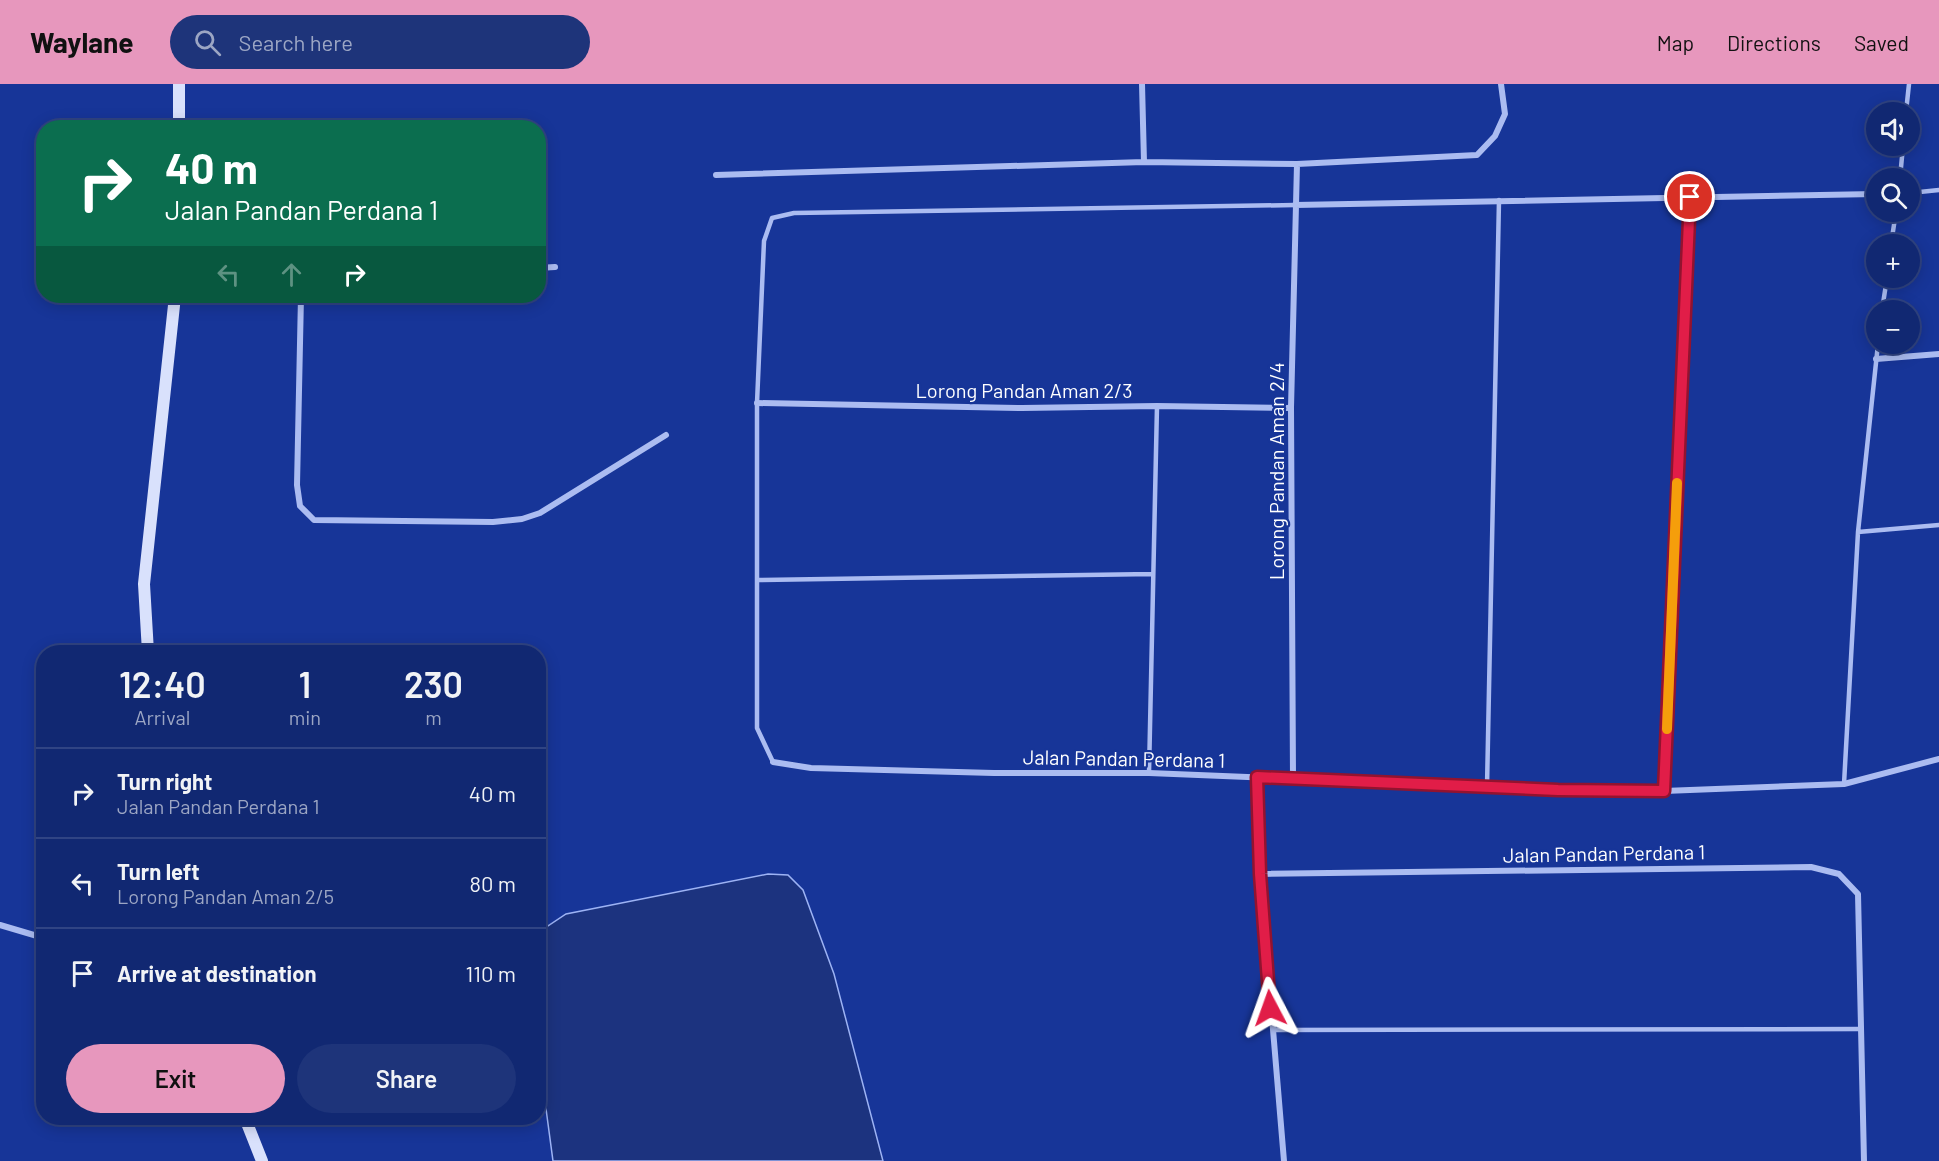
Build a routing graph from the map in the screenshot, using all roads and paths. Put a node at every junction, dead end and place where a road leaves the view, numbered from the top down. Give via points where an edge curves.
1 (179, 84) edge
2 (1142, 84) edge
3 (1502, 84) edge
4 (1910, 84) edge
5 (1907, 102) edge
6 (179, 120) edge
7 (1144, 162) junction
8 (1297, 164) junction
9 (716, 176) dead end
10 (1939, 190) edge
11 (1920, 192) edge
12 (1866, 194) edge
13 (1690, 197) junction
14 (1499, 200) junction
15 (1295, 205) junction
16 (555, 267) dead end
17 (546, 268) edge
18 (174, 303) edge
19 (301, 303) edge
20 (1877, 354) edge
21 (1939, 354) edge
22 (1876, 358) junction
23 (758, 403) junction
24 (1157, 406) junction
25 (1291, 408) junction
26 (666, 435) dead end
27 (1939, 525) edge
28 (1858, 532) junction
29 (1153, 574) junction
30 (757, 580) junction
31 (148, 645) edge
32 (1939, 759) edge
33 (773, 762) joint
34 (1149, 773) junction
35 (1257, 777) junction
36 (1293, 779) junction
37 (1844, 784) junction
38 (1487, 787) junction
39 (1664, 791) junction
40 (1260, 874) junction
41 (0, 925) edge
42 (36, 936) edge
43 (1861, 1029) junction
44 (1272, 1030) junction
45 (248, 1125) edge
46 (262, 1161) edge
47 (1284, 1161) edge
48 (1864, 1161) edge

1 - 6 street
2 - 7 street
3 - 8 street via 1505,114 1495,136 1477,155
4 - 5 lane
7 - 8 street
7 - 9 street
8 - 15 street, Lorong Pandan Aman 2/4
10 - 11 lane
12 - 13 street
13 - 14 street
13 - 39 street
14 - 15 street
14 - 38 lane
15 - 23 lane via 795,213 772,218 764,241
15 - 25 street, Lorong Pandan Aman 2/4
16 - 17 street
18 - 31 street via 144,584
19 - 26 street via 297,485 300,506 314,520 522,519 540,513
20 - 22 lane
21 - 22 street
22 - 28 lane
23 - 24 street, Lorong Pandan Aman 2/3 via 1022,408
23 - 30 lane
24 - 25 street, Lorong Pandan Aman 2/3
24 - 29 lane
25 - 36 street, Lorong Pandan Aman 2/4
27 - 28 lane
28 - 37 lane
29 - 30 lane
29 - 34 lane
30 - 33 lane via 757,728
32 - 37 street, Jalan Pandan Perdana 1
33 - 34 street, Jalan Pandan Perdana 1 via 822,768
34 - 35 street, Jalan Pandan Perdana 1
35 - 36 street, Jalan Pandan Perdana 1
35 - 40 street
36 - 38 street, Jalan Pandan Perdana 1
37 - 39 street, Jalan Pandan Perdana 1
38 - 39 street, Jalan Pandan Perdana 1
40 - 43 street, Jalan Pandan Perdana 1 via 1811,867 1839,874 1858,894
40 - 44 street
41 - 42 street
43 - 44 lane
43 - 48 street
44 - 47 street
45 - 46 street

